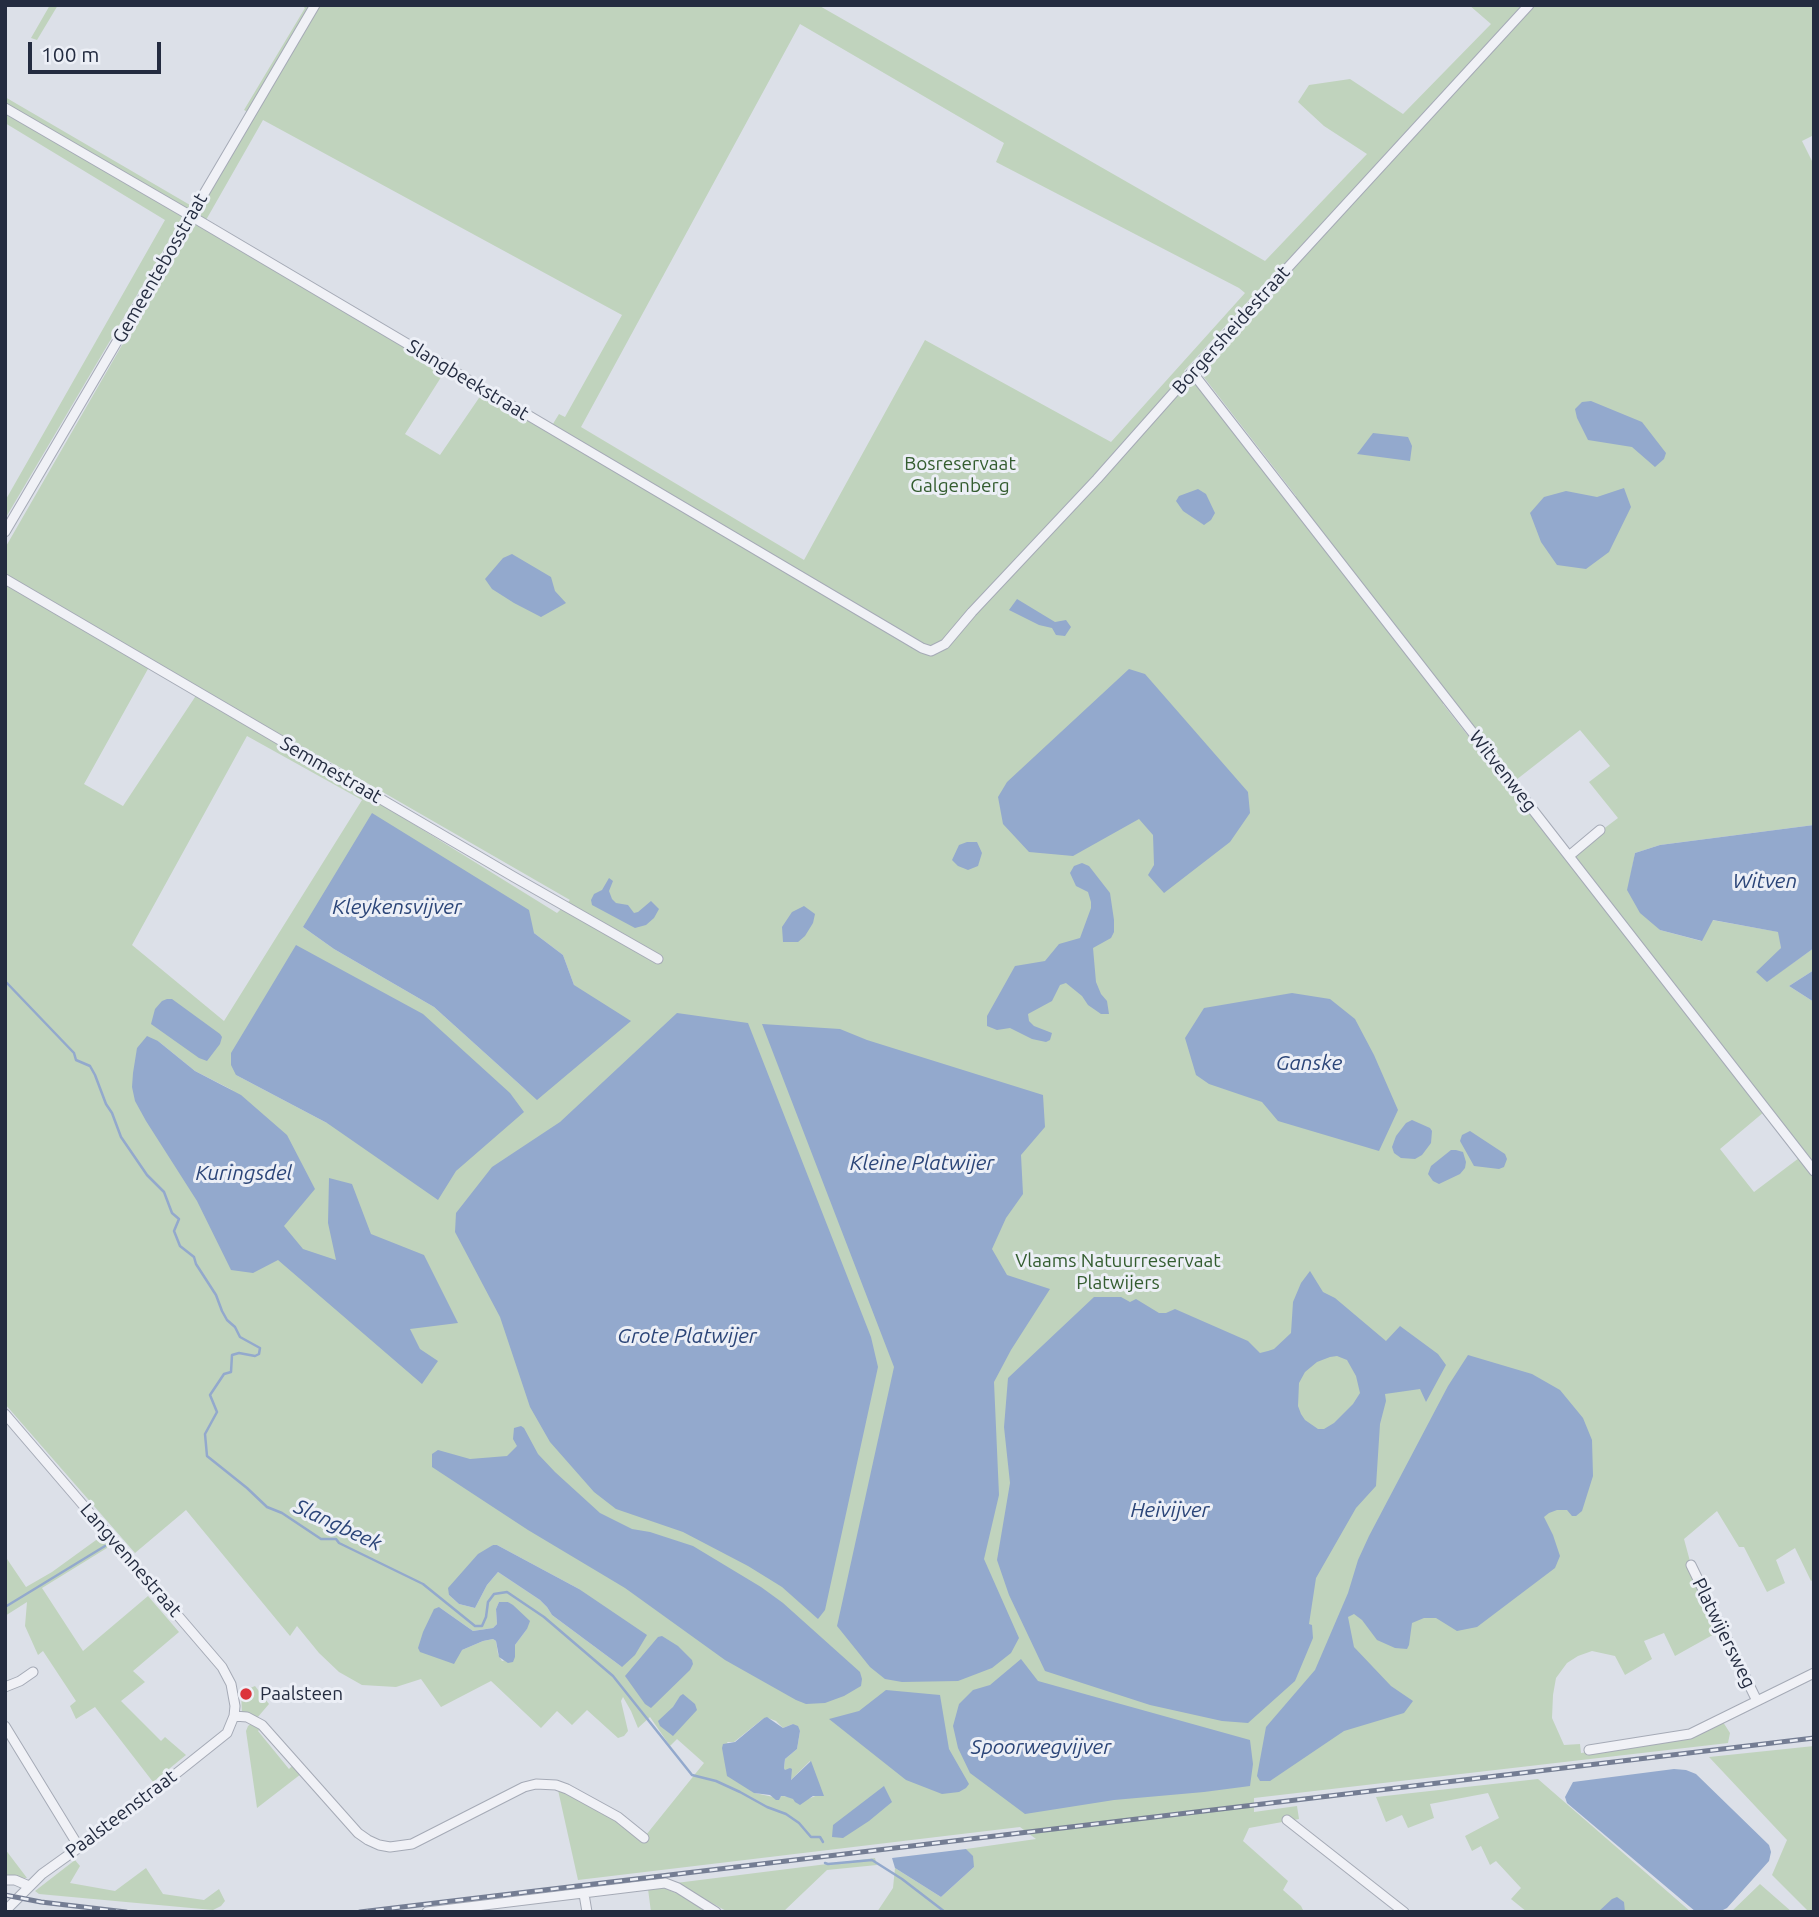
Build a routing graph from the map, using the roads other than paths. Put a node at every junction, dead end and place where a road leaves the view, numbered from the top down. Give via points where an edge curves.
1 (315, 5) edge
2 (1529, 5) edge
3 (5, 108) edge
4 (191, 216) junction
5 (1192, 372) junction
6 (5, 531) edge
7 (5, 579) edge
8 (931, 651) joint
9 (1600, 830) dead end
10 (1569, 856) junction
11 (658, 959) dead end
12 (1814, 1171) edge
13 (5, 1414) edge
14 (15, 1426) junction
15 (5, 1432) edge
16 (1691, 1565) dead end
17 (33, 1672) dead end
18 (1814, 1673) edge
19 (5, 1687) edge
20 (1757, 1701) junction
21 (234, 1716) junction
22 (5, 1726) edge
23 (1588, 1750) dead end
24 (1287, 1820) dead end
25 (644, 1838) dead end
26 (79, 1847) junction
27 (5, 1880) edge
28 (29, 1886) junction
29 (584, 1894) junction
30 (8, 1911) edge
31 (427, 1912) edge
32 (587, 1912) edge
33 (716, 1912) edge
34 (1404, 1912) edge

1 - 4 street, Gemeentebosstraat
2 - 5 street, Borgersheidestraat
3 - 4 street, Slangbeekstraat
4 - 6 street, Gemeentebosstraat
4 - 8 street, Slangbeekstraat
5 - 8 street, Borgersheidestraat via 945,644
5 - 10 street, Witvenweg
7 - 11 street, Semmestraat
9 - 10 street
10 - 12 street, Witvenweg
13 - 14 street, Langvennestraat
14 - 15 street
14 - 21 street, Langvennestraat via 222,1667 231,1684
16 - 20 street, Platwijersweg
17 - 19 street
18 - 20 street, Platwijersweg
20 - 23 street, Platwijersweg via 1690,1734
21 - 25 street via 262,1725 358,1833 379,1845 412,1844 536,1784 567,1789 618,1817
21 - 26 street, Paalsteenstraat via 217,1741
22 - 26 street
24 - 34 street
26 - 28 street, Paalsteenstraat
27 - 28 street
28 - 30 street, Paalsteenstraat
29 - 31 street
29 - 32 street
29 - 33 street via 665,1883

